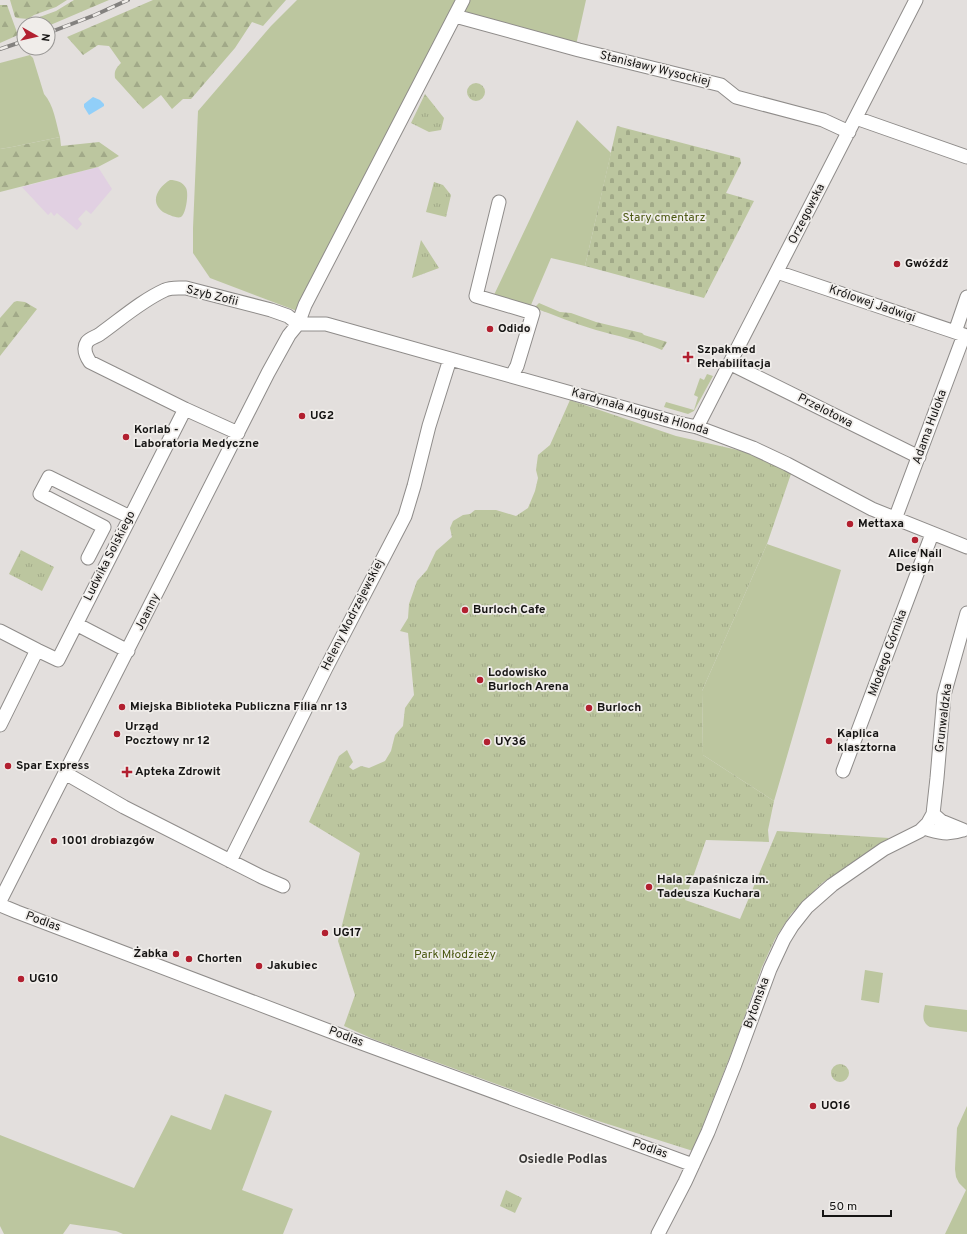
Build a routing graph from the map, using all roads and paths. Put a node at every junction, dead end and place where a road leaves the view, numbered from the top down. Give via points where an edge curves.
1 (463, 0) edge
2 (916, 0) edge
3 (455, 16) junction
4 (856, 118) junction
5 (849, 132) junction
6 (967, 157) edge
7 (499, 202) dead end
8 (777, 272) junction
9 (967, 297) edge
10 (298, 324) junction
11 (962, 335) edge
12 (450, 359) junction
13 (731, 364) junction
14 (512, 375) junction
15 (186, 409) junction
16 (698, 427) junction
17 (238, 433) junction
18 (919, 457) junction
19 (130, 518) junction
20 (895, 519) junction
21 (932, 534) junction
22 (967, 547) edge
23 (88, 558) dead end
24 (967, 614) edge
25 (76, 624) junction
26 (0, 631) edge
27 (38, 650) junction
28 (128, 651) junction
29 (0, 725) edge
30 (843, 771) dead end
31 (65, 773) junction
32 (928, 822) junction
33 (965, 831) edge
34 (230, 861) junction
35 (283, 886) dead end
36 (0, 901) edge
37 (0, 905) edge
38 (693, 1165) junction
39 (658, 1234) edge

1 - 3 street, Joanny
2 - 4 street, Orzegowska
3 - 5 street, Stanisławy Wysockiej via 721,85 736,98 823,120
3 - 10 street, Joanny via 305,305
4 - 5 street, Orzegowska
4 - 6 street
5 - 8 street, Orzegowska
7 - 14 street via 476,296 533,313
8 - 11 street, Królowej Jadwigi
8 - 13 street, Orzegowska
9 - 11 street, Adama Huloka
10 - 12 street, Kardynała Augusta Hlonda via 326,324
10 - 15 street, Szyb Zofii via 288,316 271,310 186,288 176,288 166,290 145,302 98,336 88,340 85,349 90,362
10 - 17 street, Joanny via 280,351
11 - 18 street, Adama Huloka
12 - 14 street, Kardynała Augusta Hlonda
12 - 34 street, Heleny Modrzejewskiej via 405,516
13 - 16 street, Orzegowska
13 - 18 street, Przelotowa
14 - 16 street, Kardynała Augusta Hlonda
15 - 17 street
15 - 19 street, Ludwika Solskiego
16 - 20 street, Kardynała Augusta Hlonda via 753,448
17 - 28 street, Joanny
18 - 20 street, Adama Huloka
19 - 23 street via 49,477 40,494 104,528
19 - 25 street, Ludwika Solskiego
20 - 21 street, Kardynała Augusta Hlonda
21 - 22 street, Kardynała Augusta Hlonda
21 - 30 street, Młodego Górnika
24 - 32 street, Grunwaldzka via 944,695 937,778
25 - 27 street, Ludwika Solskiego via 58,660
25 - 28 street
26 - 27 street
27 - 29 street
28 - 31 street, Joanny
31 - 34 street via 124,807
31 - 36 street, Joanny
32 - 33 street via 941,821
32 - 38 street, Bytomska via 832,885 807,907 792,926 770,969 726,1087
34 - 35 street
37 - 38 street, Podlas via 345,1037
38 - 39 street, Bytomska

